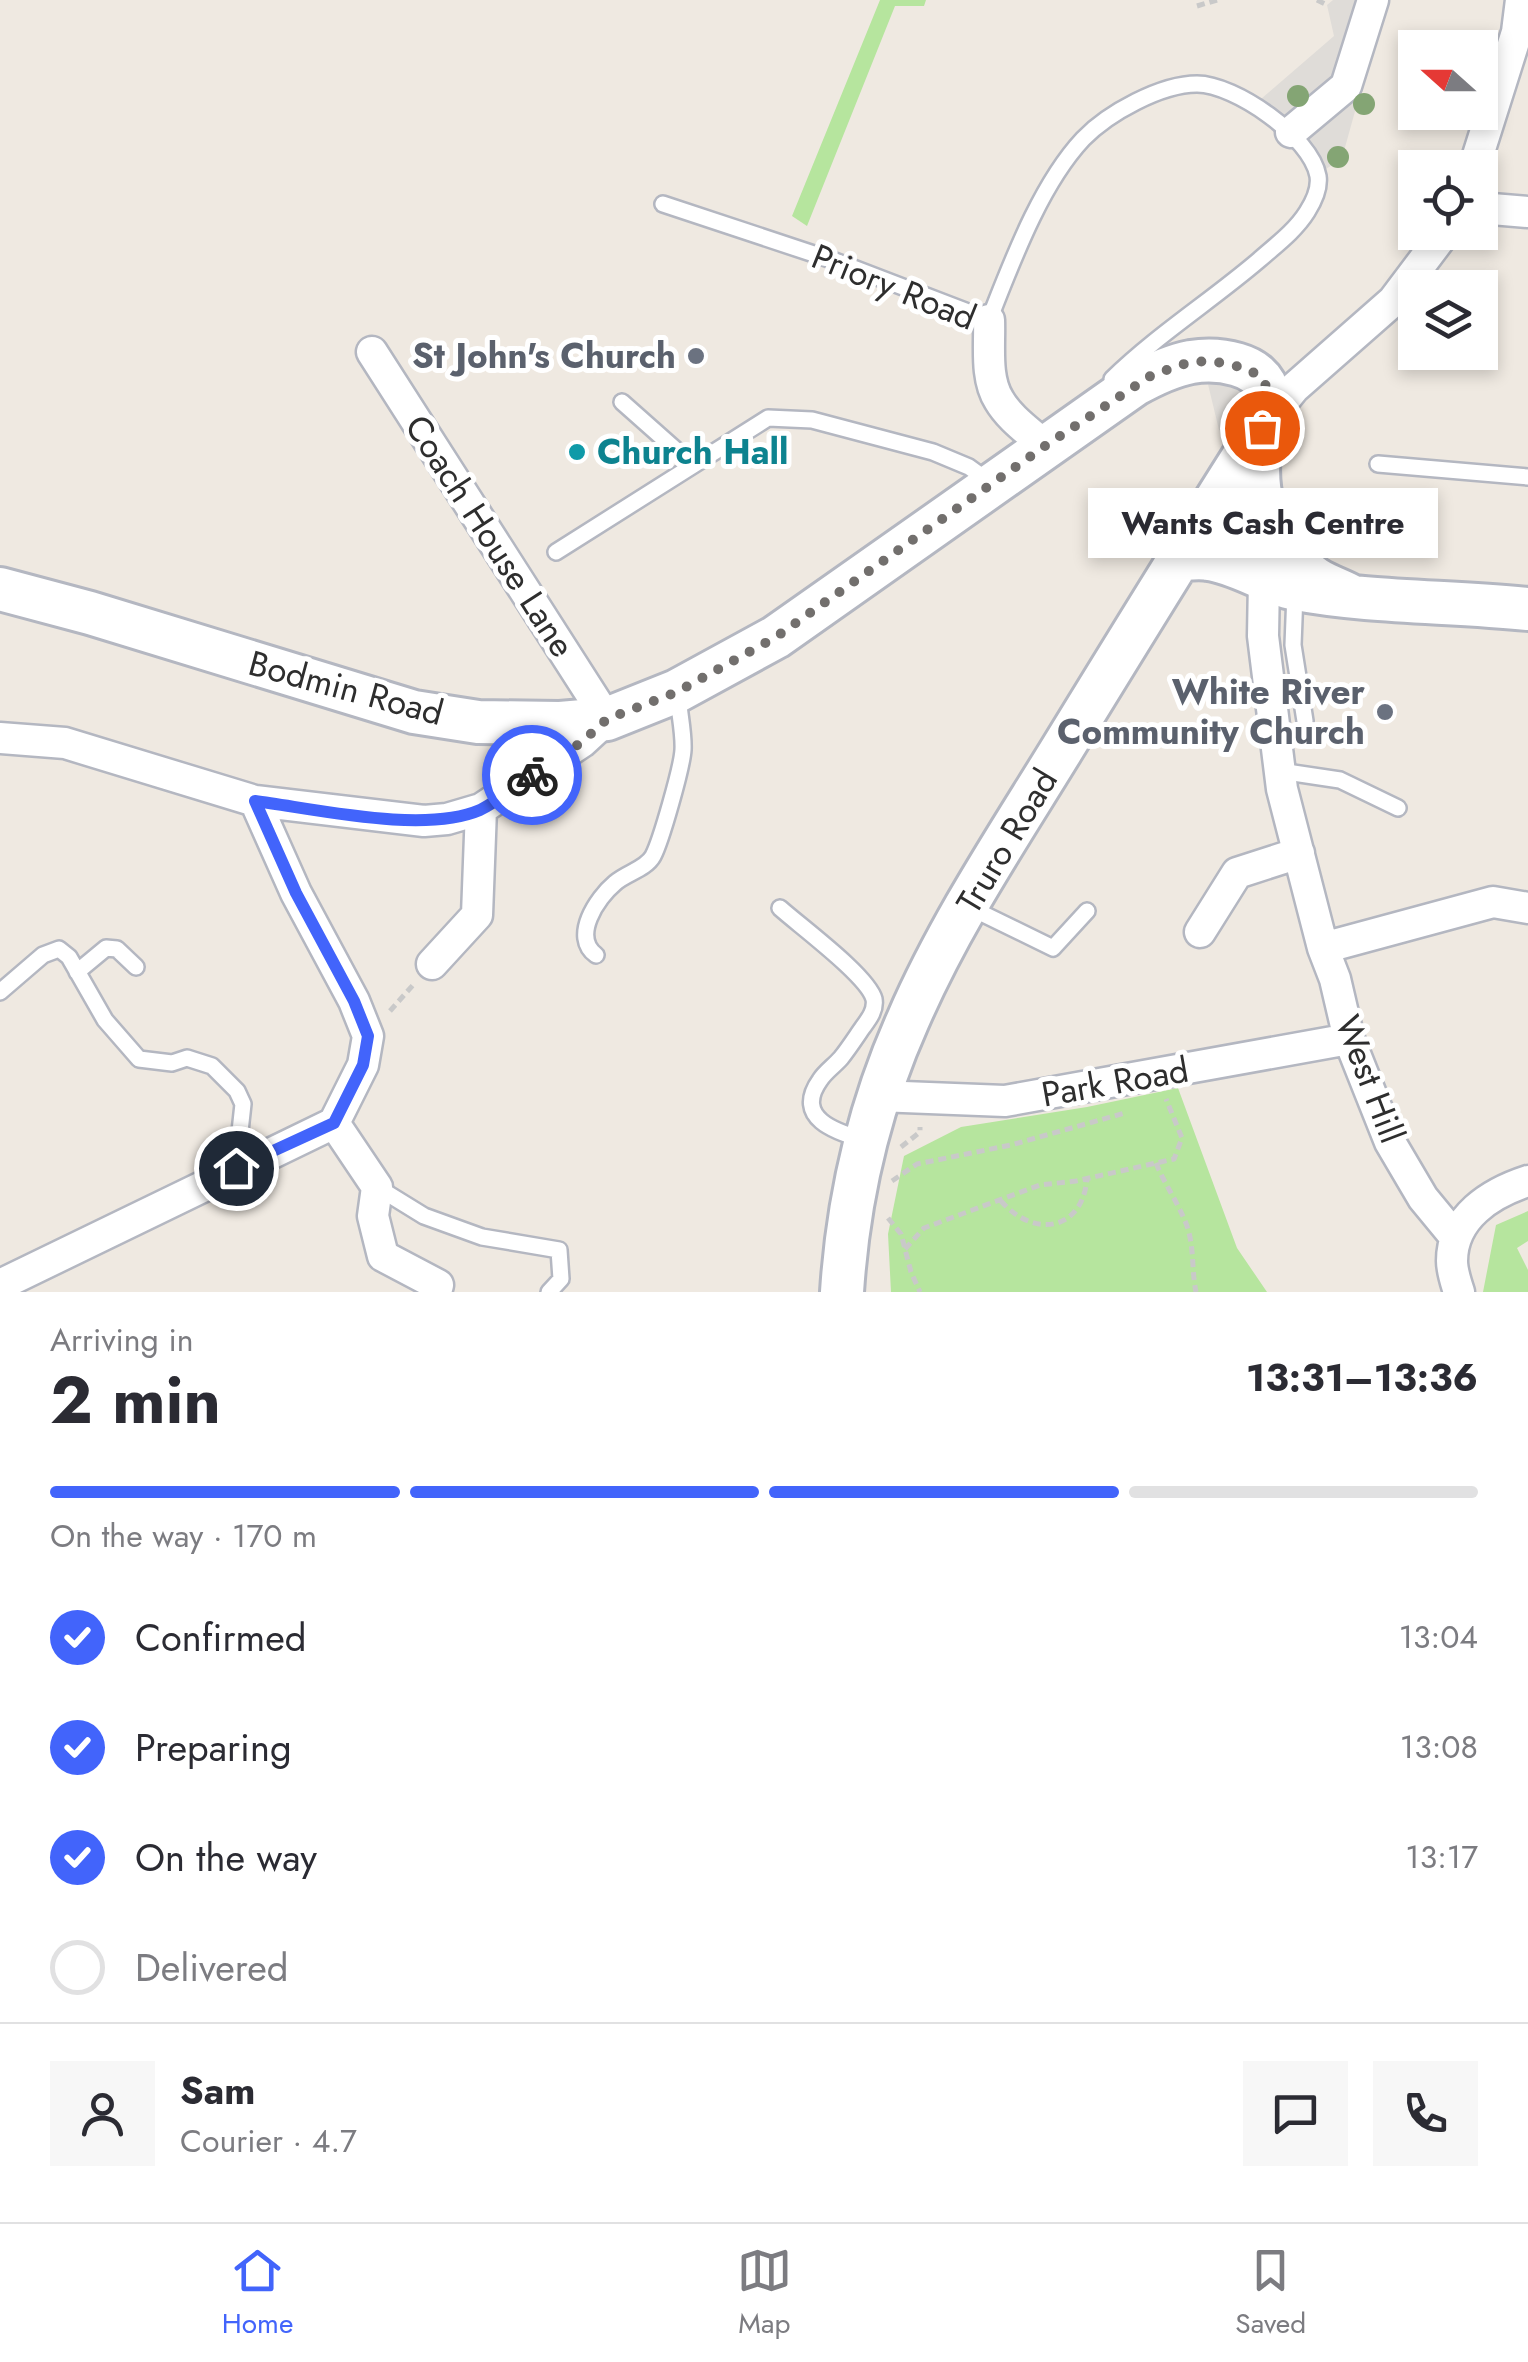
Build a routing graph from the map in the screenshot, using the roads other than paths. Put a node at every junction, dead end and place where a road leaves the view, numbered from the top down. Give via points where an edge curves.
1 (1373, 0) edge
2 (1521, 0) edge
3 (1522, 32) edge
4 (1291, 132) junction
5 (1480, 150) edge
6 (663, 204) dead end
7 (1498, 210) edge
8 (1528, 212) edge
9 (1431, 250) edge
10 (989, 320) junction
11 (372, 352) dead end
12 (622, 402) dead end
13 (1084, 420) junction
14 (1262, 428) junction
15 (1045, 446) junction
16 (1378, 464) dead end
17 (693, 465) junction
18 (1528, 477) edge
19 (992, 484) junction
20 (556, 552) dead end
21 (1177, 560) junction
22 (1280, 584) junction
23 (0, 589) edge
24 (1351, 596) junction
25 (1528, 610) edge
26 (677, 692) junction
27 (607, 719) junction
28 (1305, 721) dead end
29 (0, 738) edge
30 (1280, 770) junction
31 (255, 801) junction
32 (1398, 808) dead end
33 (481, 809) junction
34 (1299, 853) junction
35 (967, 906) junction
36 (780, 908) dead end
37 (1528, 908) edge
38 (1087, 911) dead end
39 (1200, 932) dead end
40 (1324, 948) junction
41 (596, 955) dead end
42 (432, 964) road end
43 (136, 968) dead end
44 (77, 972) junction
45 (0, 992) edge
46 (1349, 1039) junction
47 (878, 1096) junction
48 (334, 1123) junction
49 (889, 1151) junction
50 (236, 1168) junction
51 (1528, 1181) edge
52 (377, 1187) junction
53 (1456, 1238) junction
54 (0, 1286) edge
55 (555, 1286) edge
56 (436, 1292) edge
57 (842, 1292) edge
58 (1459, 1292) edge

1 - 4 street via 1346,86
2 - 3 street
3 - 5 street
4 - 10 lane via 1254,106 1201,84 1166,90 1110,116 1056,173
4 - 13 lane via 1318,174 1307,212 1245,272 1136,356 1103,388
6 - 10 lane, Priory Road
7 - 8 street
9 - 14 street via 1393,300 1294,388
10 - 15 street, Priory Road via 999,400
11 - 27 street, Coach House Lane
12 - 17 lane
13 - 14 main road, Bodmin Road via 1152,375 1212,361 1245,368 1265,382 1269,408
13 - 15 main road, Bodmin Road
14 - 21 main road, Truro Road
14 - 24 main road via 1262,511 1292,557 1314,578
15 - 19 main road, Bodmin Road
16 - 18 lane
17 - 19 lane via 768,418 812,420 934,452
17 - 20 lane
19 - 26 main road, Bodmin Road via 776,637
21 - 22 main road via 1224,562
21 - 35 main road, Truro Road
22 - 24 main road
22 - 28 lane
22 - 30 street, West Hill via 1263,636
23 - 27 main road, Bodmin Road via 414,712 478,722
24 - 25 main road
26 - 27 main road, Bodmin Road
26 - 41 lane via 683,751 665,820 652,859 615,883 588,922 584,939
27 - 33 street
29 - 31 street via 65,743
30 - 32 lane via 1340,780
30 - 34 street, West Hill
31 - 33 street via 424,821
31 - 48 street via 368,1036 363,1065
33 - 42 street via 476,915
34 - 39 street via 1237,874
34 - 40 street, West Hill
35 - 38 lane via 1054,948
35 - 47 main road, Truro Road via 908,1019
36 - 49 lane via 863,980 874,999 872,1014 848,1050 820,1080 815,1116 838,1133
37 - 40 street via 1493,902
40 - 46 street, West Hill
43 - 44 lane via 117,949 106,948
44 - 45 lane via 59,949
44 - 50 lane via 104,1020 139,1059 188,1058 212,1066 237,1091 242,1104
46 - 47 street, Park Road via 1005,1101
46 - 53 street, West Hill via 1390,1142
47 - 49 main road, Truro Road
48 - 50 street
48 - 52 street
49 - 57 main road, Truro Road via 846,1242
50 - 54 street
51 - 53 street via 1480,1205
52 - 55 lane via 424,1216 482,1237 559,1250
52 - 56 street via 374,1216 383,1256 438,1285
53 - 58 street via 1452,1262

